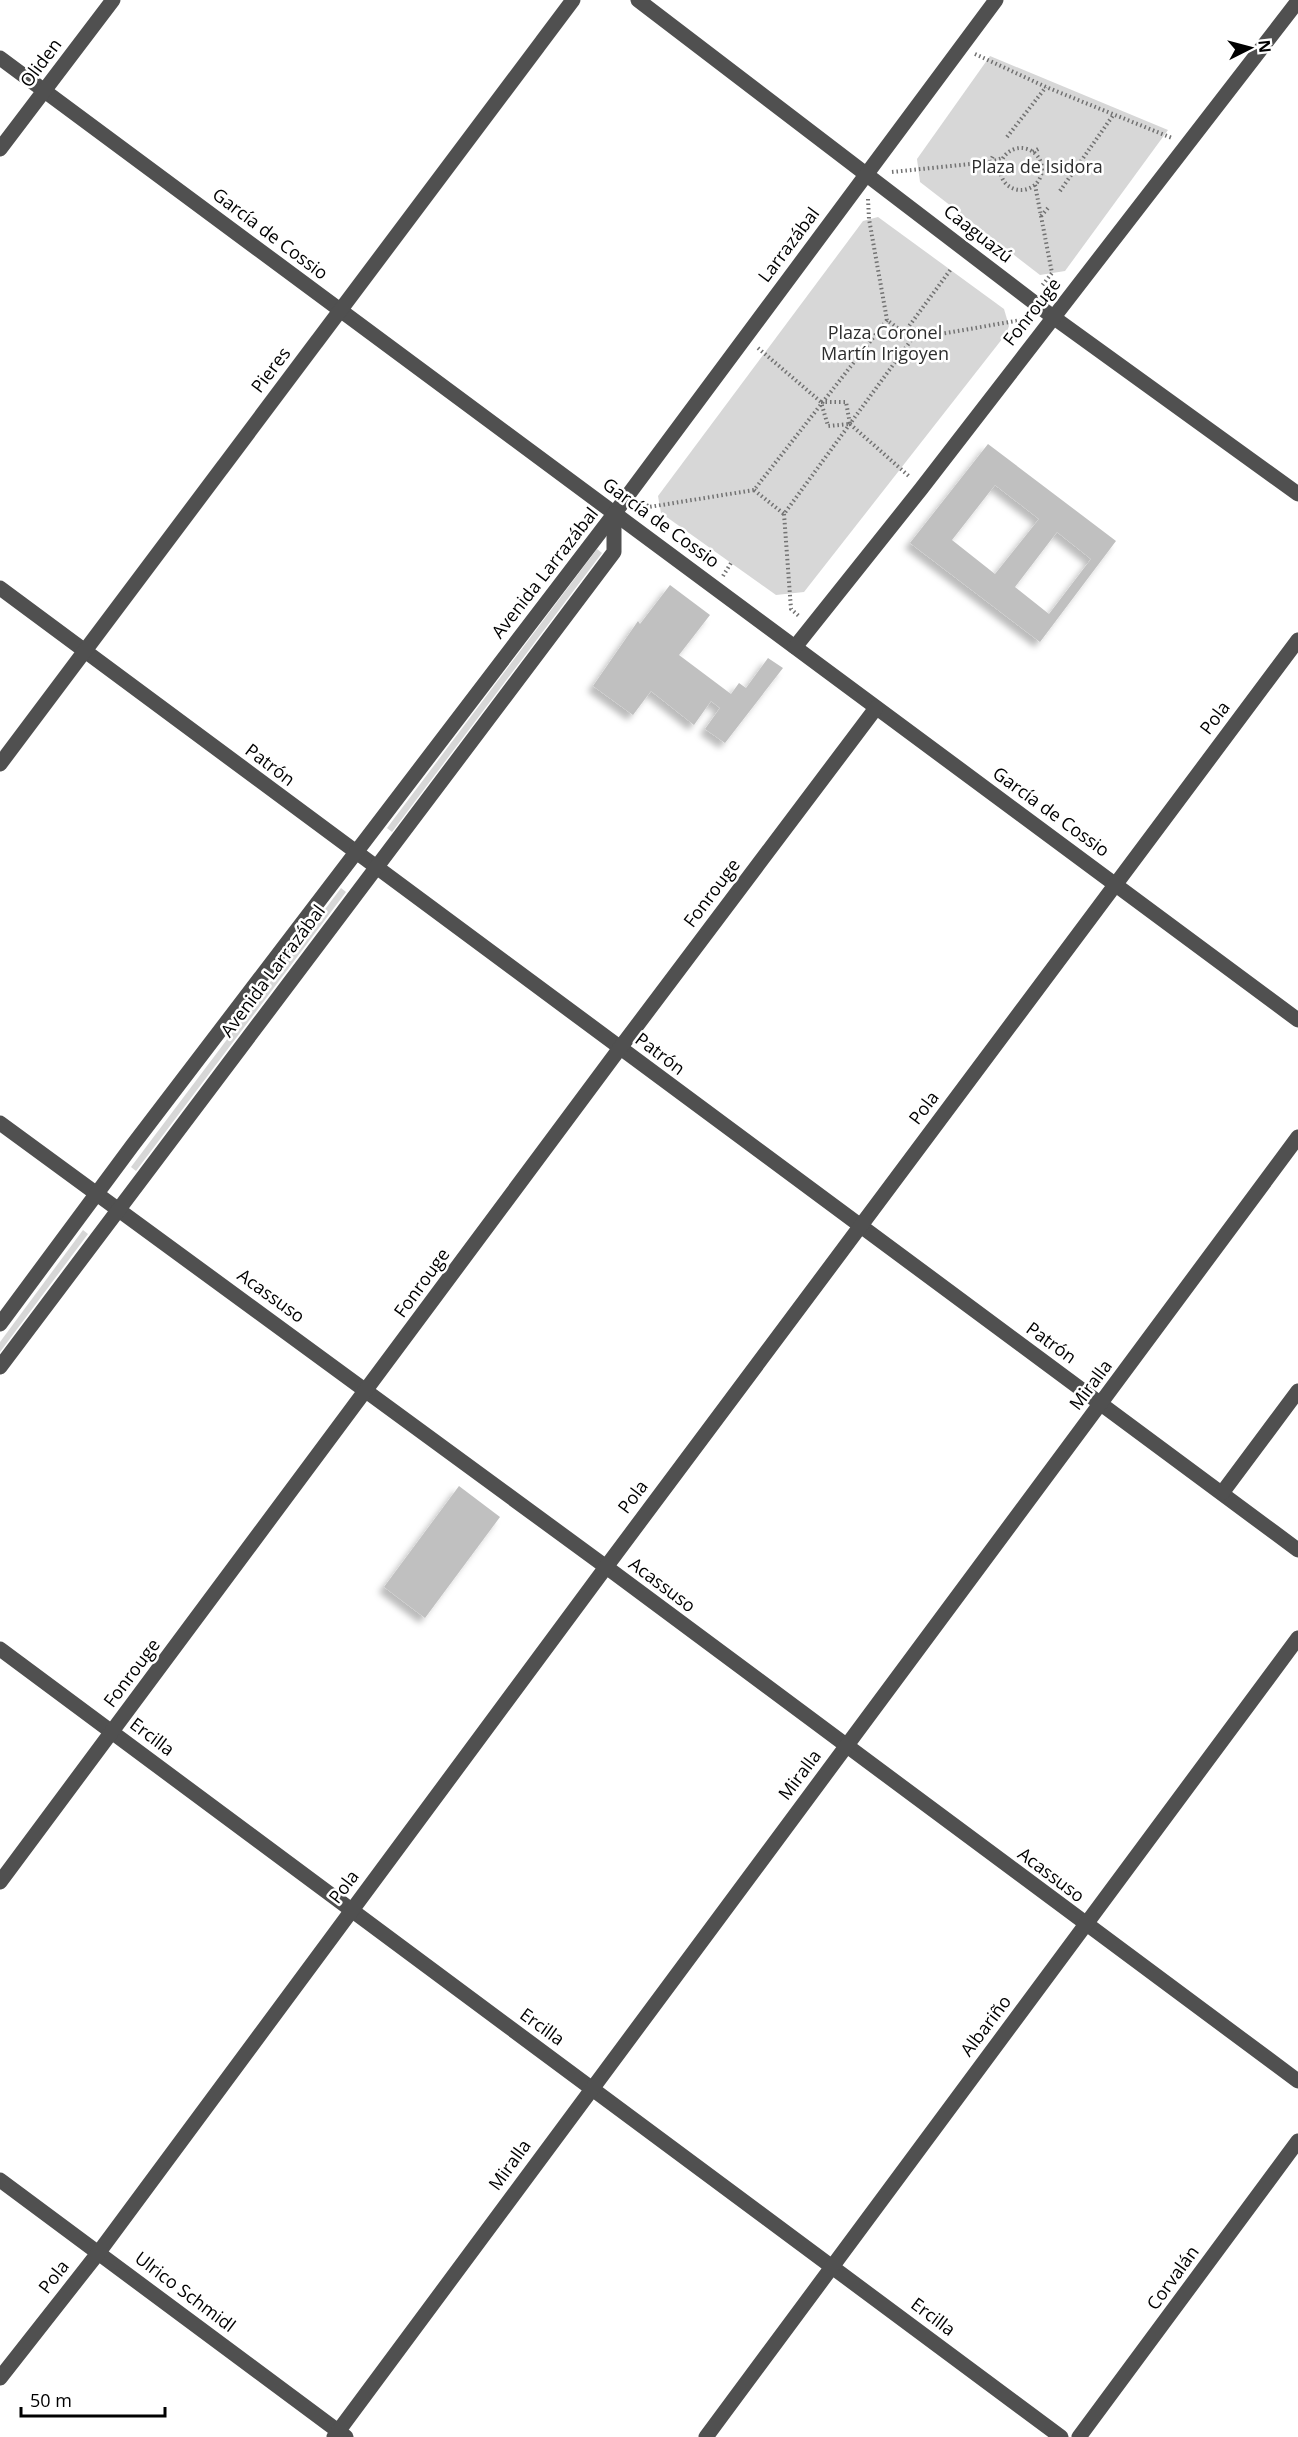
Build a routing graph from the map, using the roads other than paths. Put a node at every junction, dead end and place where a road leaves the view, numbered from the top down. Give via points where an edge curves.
1 (112, 0) edge
2 (573, 0) edge
3 (638, 0) edge
4 (996, 0) edge
5 (1298, 1) edge
6 (0, 58) edge
7 (44, 91) junction
8 (0, 149) edge
9 (868, 174) junction
10 (340, 310) junction
11 (1053, 317) junction
12 (1298, 494) edge
13 (614, 514) junction
14 (0, 588) edge
15 (1298, 640) edge
16 (795, 647) junction
17 (85, 652) junction
18 (876, 708) junction
19 (0, 764) edge
20 (355, 852) junction
21 (376, 868) junction
22 (1116, 884) junction
23 (1298, 1020) edge
24 (620, 1048) junction
25 (0, 1123) edge
26 (1298, 1137) edge
27 (99, 1193) junction
28 (118, 1208) junction
29 (859, 1226) junction
30 (0, 1324) edge
31 (0, 1367) edge
32 (367, 1391) junction
33 (1298, 1391) edge
34 (1101, 1405) junction
35 (1222, 1493) junction
36 (1298, 1550) edge
37 (606, 1567) junction
38 (1298, 1638) edge
39 (0, 1649) edge
40 (113, 1732) junction
41 (846, 1747) junction
42 (0, 1882) edge
43 (351, 1910) junction
44 (1086, 1925) junction
45 (1298, 2081) edge
46 (592, 2088) junction
47 (1298, 2141) edge
48 (0, 2180) edge
49 (99, 2252) junction
50 (831, 2265) junction
51 (0, 2378) edge
52 (339, 2435) edge
53 (706, 2437) edge
54 (1061, 2437) edge
55 (1079, 2437) edge

1 - 7 street, Oliden
2 - 10 street, Pieres
3 - 9 street, Caaguazú
4 - 9 street, Larrazábal
5 - 11 street, Fonrouge
6 - 7 street, García de Cossio
7 - 8 street, Oliden
7 - 10 street, García de Cossio
9 - 11 street, Caaguazú
9 - 13 street, Larrazábal
10 - 13 street, García de Cossio
10 - 17 street, Pieres
11 - 12 street, Caaguazú
11 - 16 street, Fonrouge
13 - 16 street, García de Cossio
13 - 20 street, Avenida Larrazábal
13 - 21 street, Avenida Larrazábal via 614,552
14 - 17 street, Patrón
15 - 22 street, Pola
16 - 18 street, García de Cossio
17 - 19 street, Pieres
17 - 20 street, Patrón
18 - 22 street, García de Cossio
18 - 24 street, Fonrouge
20 - 21 street, Patrón
20 - 27 street, Avenida Larrazábal
21 - 24 street, Patrón
21 - 28 street, Avenida Larrazábal
22 - 23 street, García de Cossio
22 - 29 street, Pola
24 - 29 street, Patrón
24 - 32 street, Fonrouge
25 - 27 street, Acassuso
26 - 34 street, Miralla
27 - 28 street, Acassuso
27 - 30 street, Avenida Larrazábal
28 - 31 street, Avenida Larrazábal
28 - 32 street, Acassuso
29 - 34 street, Patrón
29 - 37 street, Pola
32 - 37 street, Acassuso
32 - 40 street, Fonrouge
33 - 35 street
34 - 35 street, Patrón
34 - 41 street, Miralla
35 - 36 street, Patrón
37 - 41 street, Acassuso
37 - 43 street, Pola
38 - 44 street, Albariño
39 - 40 street, Ercilla
40 - 42 street, Fonrouge
40 - 43 street, Ercilla
41 - 44 street, Acassuso
41 - 46 street, Miralla
43 - 46 street, Ercilla
43 - 49 street, Pola
44 - 45 street, Acassuso
44 - 50 street, Albariño
46 - 50 street, Ercilla
46 - 52 street, Miralla
47 - 55 street, Corvalán
48 - 49 street, Ulrico Schmidl
49 - 51 street, Pola
49 - 52 street, Ulrico Schmidl
50 - 53 street, Albariño
50 - 54 street, Ercilla

